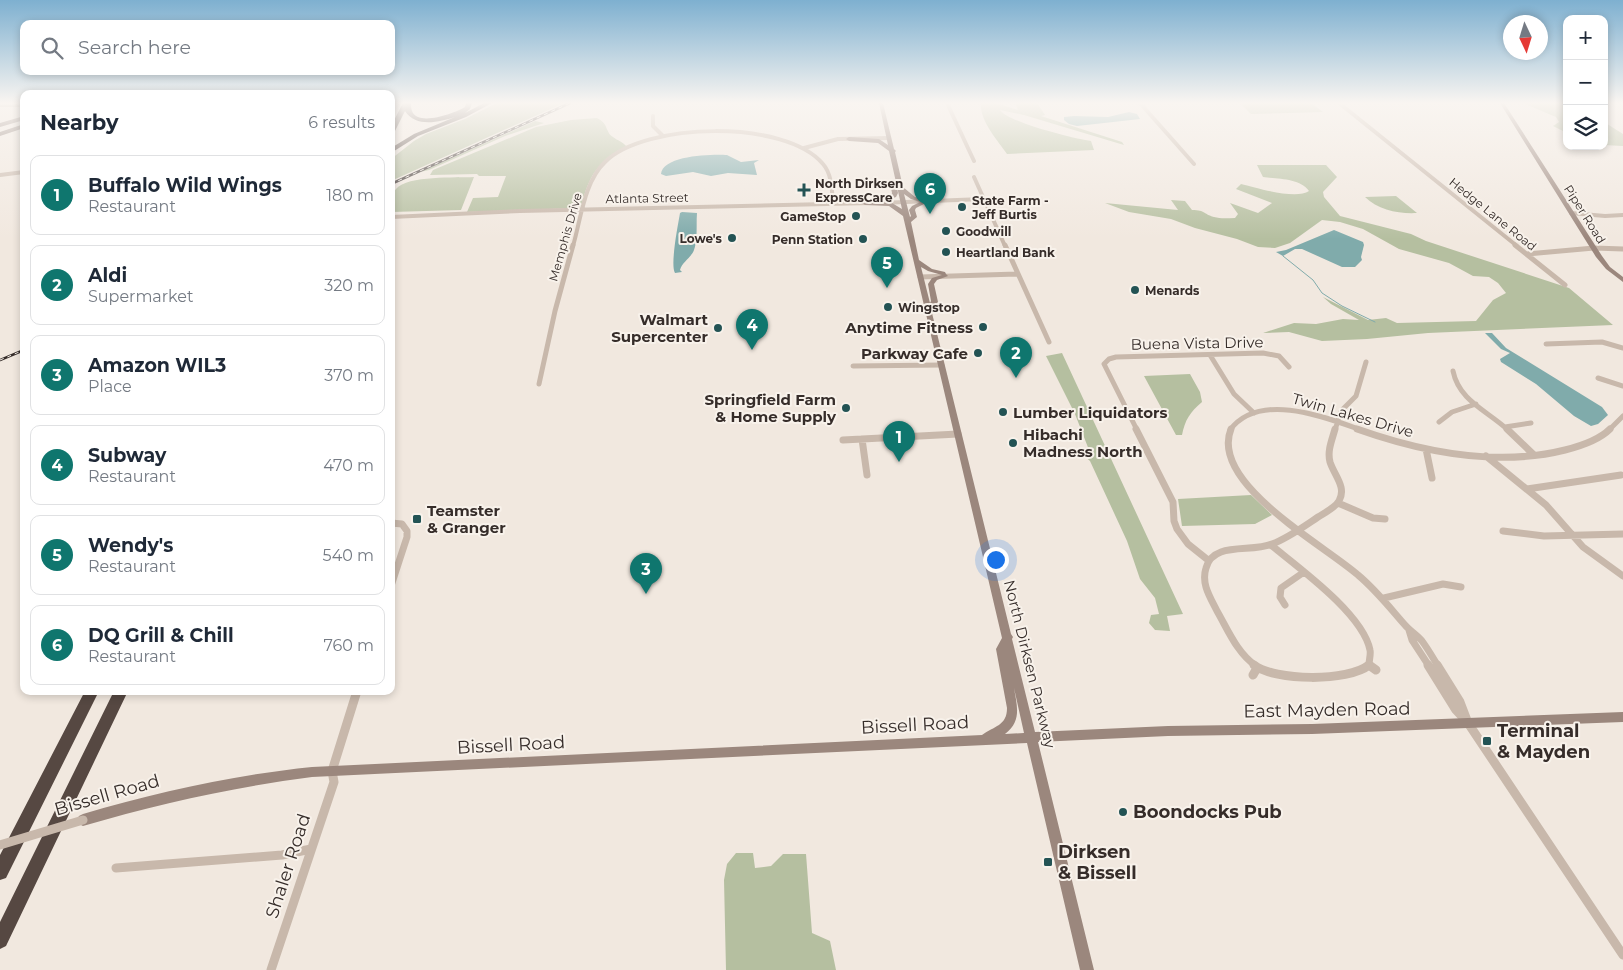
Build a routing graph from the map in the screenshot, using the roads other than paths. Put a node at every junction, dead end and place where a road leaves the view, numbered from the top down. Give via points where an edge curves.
1 (629, 148) edge
2 (804, 148) edge
3 (888, 148) edge
4 (892, 148) edge
5 (968, 148) edge
6 (1180, 148) edge
7 (1395, 148) edge
8 (1530, 148) edge
9 (893, 152) junction
10 (974, 161) dead end
11 (1194, 164) dead end
12 (20, 172) edge
13 (897, 174) junction
14 (0, 175) edge
15 (974, 177) dead end
16 (900, 188) junction
17 (982, 198) junction
18 (925, 201) junction
19 (903, 202) junction
20 (869, 203) junction
21 (833, 204) junction
22 (583, 210) junction
23 (1571, 213) junction
24 (1623, 216) edge
25 (395, 217) edge
26 (907, 218) junction
27 (1594, 248) junction
28 (1623, 248) edge
29 (1527, 254) junction
30 (917, 260) junction
31 (1016, 272) junction
32 (944, 274) junction
33 (920, 275) junction
34 (1623, 280) edge
35 (1565, 285) dead end
36 (929, 308) junction
37 (1049, 342) dead end
38 (1546, 344) dead end
39 (1623, 348) edge
40 (1210, 355) junction
41 (1366, 362) dead end
42 (941, 363) junction
43 (876, 365) joint
44 (853, 366) dead end
45 (1289, 368) dead end
46 (1453, 372) dead end
47 (1598, 378) dead end
48 (539, 384) dead end
49 (1623, 386) edge
50 (1476, 404) junction
51 (1254, 413) junction
52 (1623, 416) edge
53 (1439, 422) dead end
54 (1338, 423) junction
55 (1531, 423) dead end
56 (1505, 427) junction
57 (958, 436) junction
58 (902, 438) joint
59 (862, 439) junction
60 (843, 440) dead end
61 (1426, 449) junction
62 (1533, 454) junction
63 (1486, 456) junction
64 (867, 475) dead end
65 (1621, 475) dead end
66 (1432, 478) dead end
67 (1527, 489) junction
68 (1338, 503) junction
69 (1385, 519) dead end
70 (395, 523) edge
71 (1299, 530) junction
72 (1503, 531) dead end
73 (1623, 534) edge
74 (1572, 535) junction
75 (1271, 545) junction
76 (1208, 560) junction
77 (1304, 572) junction
78 (395, 574) edge
79 (1623, 576) edge
80 (1461, 586) dead end
81 (1384, 598) junction
82 (1285, 605) dead end
83 (1008, 637) junction
84 (90, 695) edge
85 (119, 695) edge
86 (356, 695) edge
87 (1623, 718) edge
88 (1468, 723) junction
89 (1032, 738) junction
90 (981, 739) junction
91 (332, 771) junction
92 (83, 820) joint
93 (0, 845) edge
94 (311, 849) junction
95 (116, 868) dead end
96 (0, 872) edge
97 (0, 940) edge
98 (1623, 955) edge
99 (271, 970) edge
100 (1087, 970) edge

1 - 22 street, Memphis Drive via 603,164 592,178
2 - 21 street, Memphis Drive via 828,171
3 - 9 street
4 - 9 street, North Dirksen Parkway
5 - 10 street
6 - 11 street
7 - 29 street, Hedge Lane Road
8 - 23 street, Piper Road
9 - 13 street, North Dirksen Parkway
12 - 14 street
13 - 16 street, North Dirksen Parkway
13 - 20 street via 892,180 893,197
15 - 17 street
16 - 18 street via 913,198
16 - 19 street, North Dirksen Parkway
17 - 18 street, Atlanta Street
17 - 31 street
18 - 19 street, Atlanta Street
18 - 26 street via 913,207 914,217
19 - 20 street, Atlanta Street
19 - 26 street, North Dirksen Parkway
20 - 21 street, Atlanta Street
20 - 26 street via 890,204
21 - 22 street, Atlanta Street
22 - 25 street, Atlanta Street
22 - 48 street, Memphis Drive
23 - 24 street
23 - 27 street, Piper Road
26 - 30 street, North Dirksen Parkway
27 - 28 street
27 - 29 street
27 - 34 street, Piper Road via 1608,268
29 - 35 street, Hedge Lane Road
30 - 32 street via 930,270
30 - 33 street, North Dirksen Parkway
31 - 32 street
31 - 37 street
32 - 33 street
32 - 36 street via 930,284 935,302
33 - 36 street, North Dirksen Parkway
36 - 42 street, North Dirksen Parkway
38 - 39 street via 1604,341
40 - 45 street, Buena Vista Drive via 1273,354 1284,359
40 - 51 street via 1234,394
40 - 76 street, Buena Vista Drive via 1116,358 1106,360 1104,366 1173,502 1180,536
41 - 54 street via 1356,396 1342,411
42 - 43 street
42 - 57 street, North Dirksen Parkway
43 - 44 street
46 - 50 street via 1456,383
47 - 49 street
50 - 53 street via 1452,412
50 - 56 street
51 - 54 street, Twin Lakes Drive via 1293,411
51 - 71 street, Twin Lakes Drive via 1230,428 1226,438 1228,455 1256,494
52 - 62 street, Twin Lakes Drive via 1607,433 1590,442
54 - 61 street, Twin Lakes Drive
54 - 68 street via 1329,456 1341,486
55 - 56 street
56 - 62 street
57 - 58 street
57 - 83 street, North Dirksen Parkway
58 - 59 street
59 - 60 street
59 - 64 street
61 - 63 street, Twin Lakes Drive
61 - 66 street
62 - 63 street, Twin Lakes Drive
63 - 67 street
65 - 67 street
67 - 74 street
68 - 69 street via 1373,518
68 - 71 street
70 - 78 street via 404,527 408,537
71 - 75 street
71 - 81 street, Twin Lakes Drive via 1356,572
72 - 74 street via 1544,536
73 - 74 street
74 - 79 street via 1593,556
75 - 76 street via 1221,552
75 - 77 street
76 - 77 street via 1203,572 1206,588 1237,649 1255,671 1297,677 1348,675 1372,668 1371,650 1361,631 1332,595
77 - 82 street via 1281,588 1280,597
80 - 81 street via 1443,584
81 - 88 street, Twin Lakes Drive via 1409,630 1456,710
83 - 89 street, North Dirksen Parkway
83 - 90 street via 1000,649 1012,717 1001,730
84 - 96 highway
85 - 97 highway
86 - 91 street, Shaler Road
87 - 88 street, East Mayden Road
88 - 89 street, East Mayden Road via 1212,729
88 - 98 street, Twin Lakes Drive
89 - 90 street, Bissell Road
89 - 100 street, North Dirksen Parkway
90 - 91 street, Bissell Road
91 - 92 street, Bissell Road via 208,786
91 - 94 street, Shaler Road via 334,782
92 - 93 street, Bissell Road, bridge
94 - 95 street via 282,855
94 - 99 street, Shaler Road

